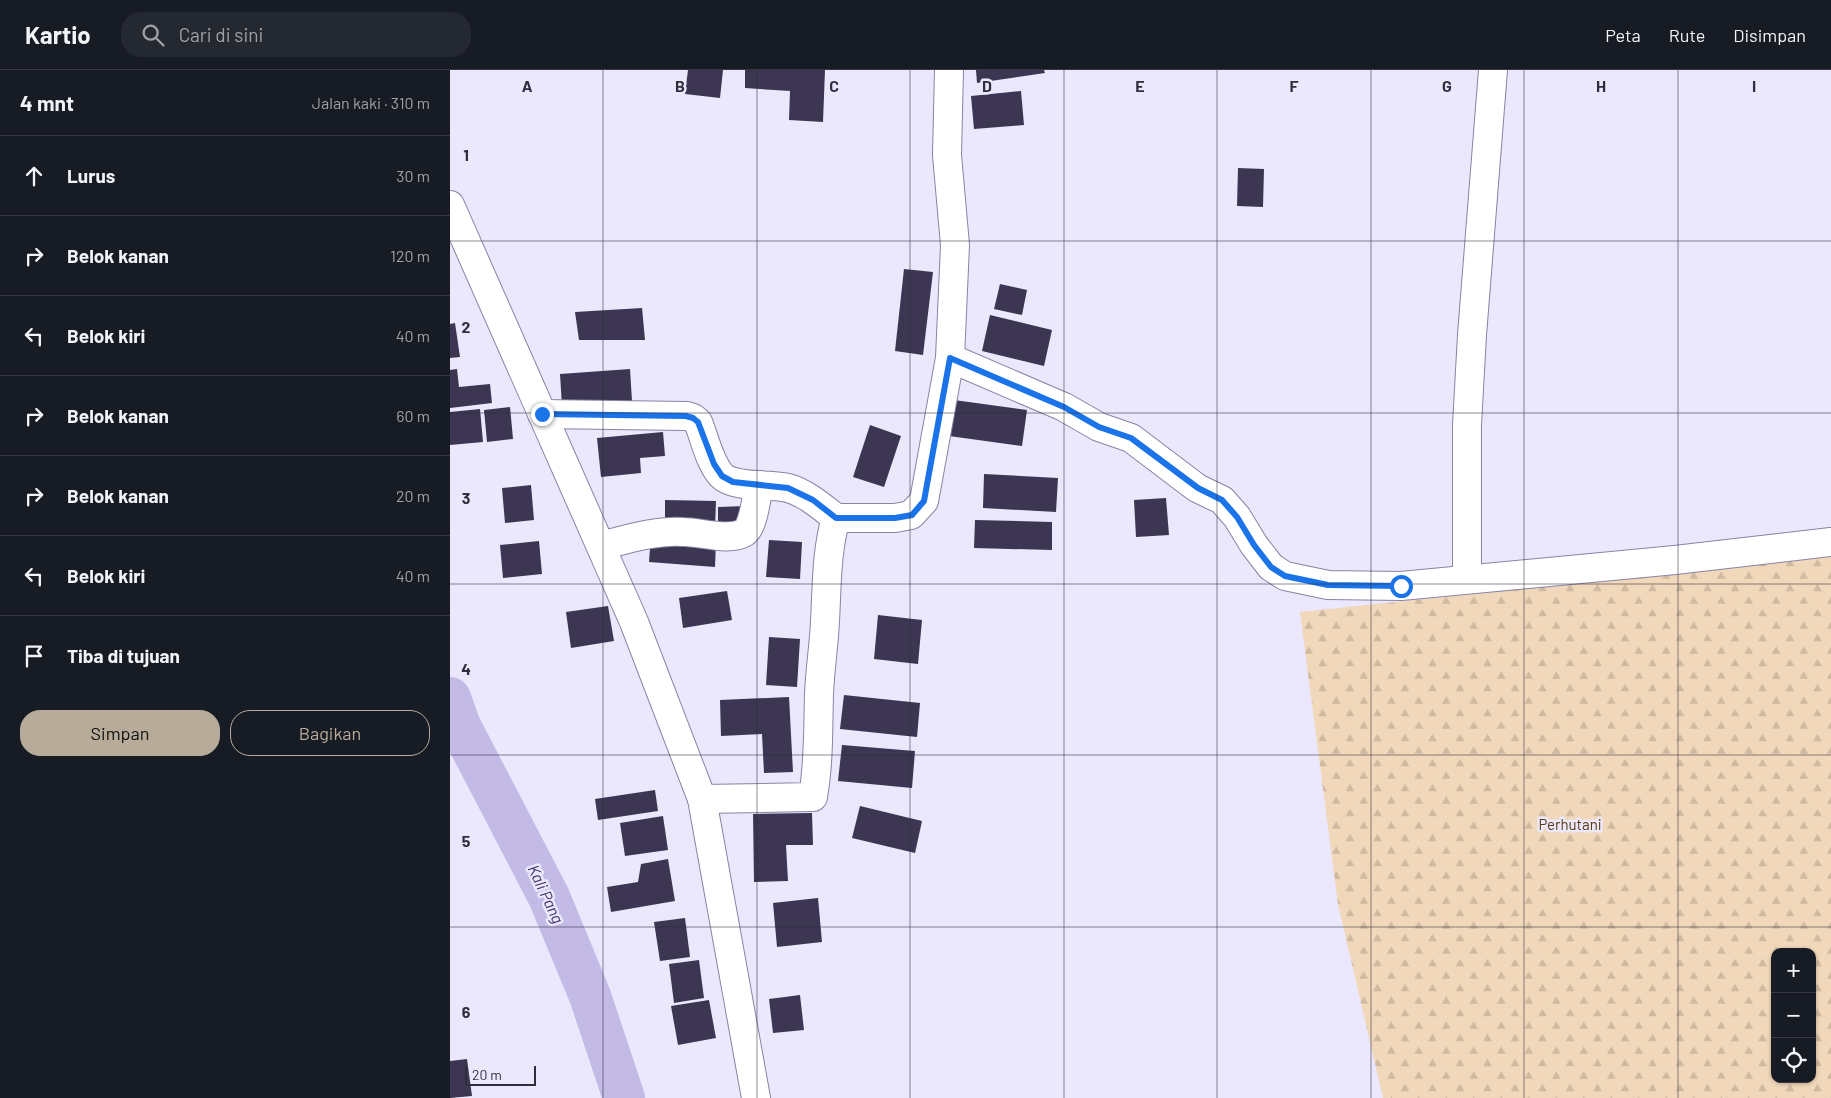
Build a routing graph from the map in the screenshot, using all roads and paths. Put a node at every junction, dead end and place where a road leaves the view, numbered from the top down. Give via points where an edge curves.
1 (949, 70) edge
2 (1493, 70) edge
3 (450, 205) edge
4 (950, 358) junction
5 (542, 414) junction
6 (759, 485) junction
7 (836, 518) junction
8 (1831, 542) edge
9 (601, 546) junction
10 (1467, 579) junction
11 (702, 798) junction
12 (756, 1098) edge

1 - 4 street via 947,155 955,245
2 - 10 street via 1467,414
3 - 5 street
4 - 7 street via 924,501 912,515
4 - 10 street via 1064,407 1099,427 1131,438 1198,488 1222,500 1271,567 1285,576 1328,585 1382,586
5 - 6 street via 693,418 698,422 722,476 733,482
5 - 9 street
6 - 7 street via 788,488 813,500
6 - 9 street via 750,526 745,532 724,536 683,531 643,535
7 - 11 street via 827,578 814,797
8 - 10 street
9 - 11 street
11 - 12 street

